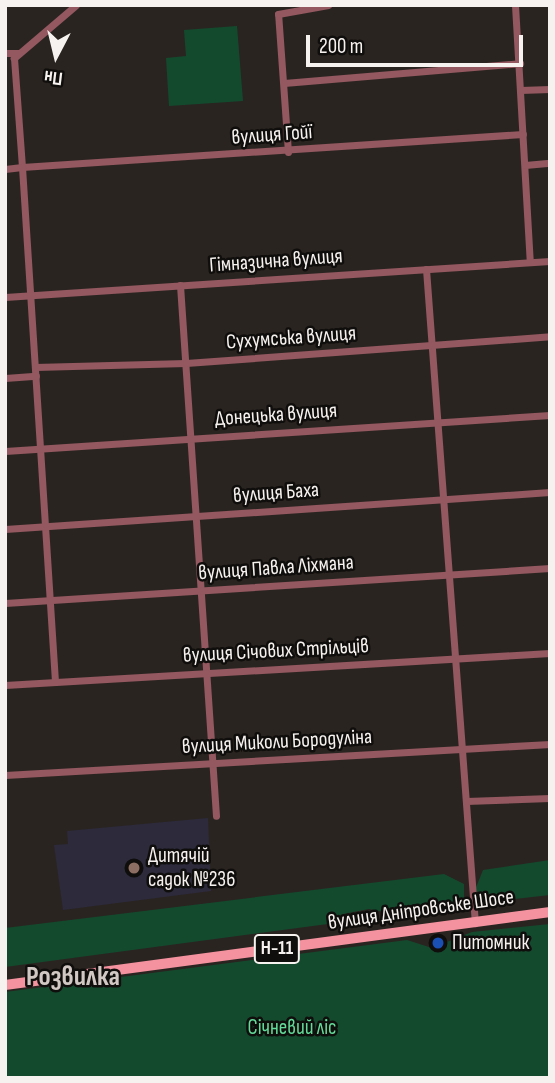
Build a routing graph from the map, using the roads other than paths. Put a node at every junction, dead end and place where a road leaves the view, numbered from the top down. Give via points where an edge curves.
1 (76, 5) edge
2 (328, 5) edge
3 (515, 5) edge
4 (19, 52) junction
5 (5, 53) edge
6 (520, 63) junction
7 (284, 83) junction
8 (550, 89) edge
9 (520, 90) junction
10 (523, 134) junction
11 (288, 152) junction
12 (550, 163) edge
13 (525, 164) junction
14 (22, 167) junction
15 (5, 169) edge
16 (550, 261) edge
17 (530, 262) junction
18 (426, 269) junction
19 (180, 285) junction
20 (30, 295) junction
21 (5, 296) edge
22 (550, 337) edge
23 (432, 345) junction
24 (186, 363) junction
25 (35, 366) junction
26 (36, 376) junction
27 (5, 378) edge
28 (550, 415) edge
29 (438, 422) junction
30 (191, 439) junction
31 (40, 449) junction
32 (5, 451) edge
33 (550, 492) edge
34 (443, 500) junction
35 (196, 516) junction
36 (46, 526) junction
37 (5, 529) edge
38 (550, 568) edge
39 (449, 575) junction
40 (201, 591) junction
41 (51, 600) junction
42 (5, 603) edge
43 (550, 653) edge
44 (455, 658) junction
45 (206, 673) junction
46 (55, 682) junction
47 (5, 685) edge
48 (550, 744) edge
49 (462, 749) junction
50 (212, 763) junction
51 (5, 775) edge
52 (550, 798) edge
53 (466, 801) junction
54 (216, 816) dead end
55 (550, 912) edge
56 (475, 923) junction
57 (5, 985) edge

1 - 4 street
2 - 7 street via 278,12
3 - 6 street
4 - 5 street
4 - 14 street via 13,64
6 - 7 street
6 - 9 street
7 - 11 street
8 - 9 street
9 - 10 street
10 - 11 street, вулиця Гойї
10 - 13 street
11 - 14 street, вулиця Гойї
12 - 13 street
13 - 17 street
14 - 15 street, вулиця Гойї
14 - 20 street
16 - 17 street, Гімназична вулиця
17 - 18 street, Гімназична вулиця
18 - 19 street, Гімназична вулиця
18 - 23 street
19 - 20 street, Гімназична вулиця
19 - 24 street
20 - 21 street, Гімназична вулиця
20 - 25 street
22 - 23 street, Сухумська вулиця
23 - 24 street, Сухумська вулиця
23 - 29 street
24 - 25 street, Сухумська вулиця
24 - 30 street
25 - 26 street
26 - 27 street
26 - 31 street
28 - 29 street, Донецька вулиця
29 - 30 street, Донецька вулиця
29 - 34 street
30 - 31 street, Донецька вулиця
30 - 35 street
31 - 32 street, Донецька вулиця
31 - 36 street
33 - 34 street, вулиця Баха
34 - 35 street, вулиця Баха
34 - 39 street
35 - 36 street, вулиця Баха
35 - 40 street
36 - 37 street, вулиця Баха
36 - 41 street
38 - 39 street, вулиця Павла Ліхмана
39 - 40 street, вулиця Павла Ліхмана
39 - 44 street
40 - 41 street, вулиця Павла Ліхмана
40 - 45 street
41 - 42 street, вулиця Павла Ліхмана
41 - 46 street
43 - 44 street, вулиця Січових Стрільців
44 - 45 street, вулиця Січових Стрільців
44 - 49 street
45 - 46 street, вулиця Січових Стрільців
45 - 50 street
46 - 47 street, вулиця Січових Стрільців
48 - 49 street, вулиця Миколи Бородуліна
49 - 50 street, вулиця Миколи Бородуліна
49 - 53 street
50 - 51 street, вулиця Миколи Бородуліна
50 - 54 street
52 - 53 street
53 - 56 street
55 - 56 main road, вулиця Дніпровське Шосе / Н-11
56 - 57 main road, вулиця Дніпровське Шосе / Н-11

